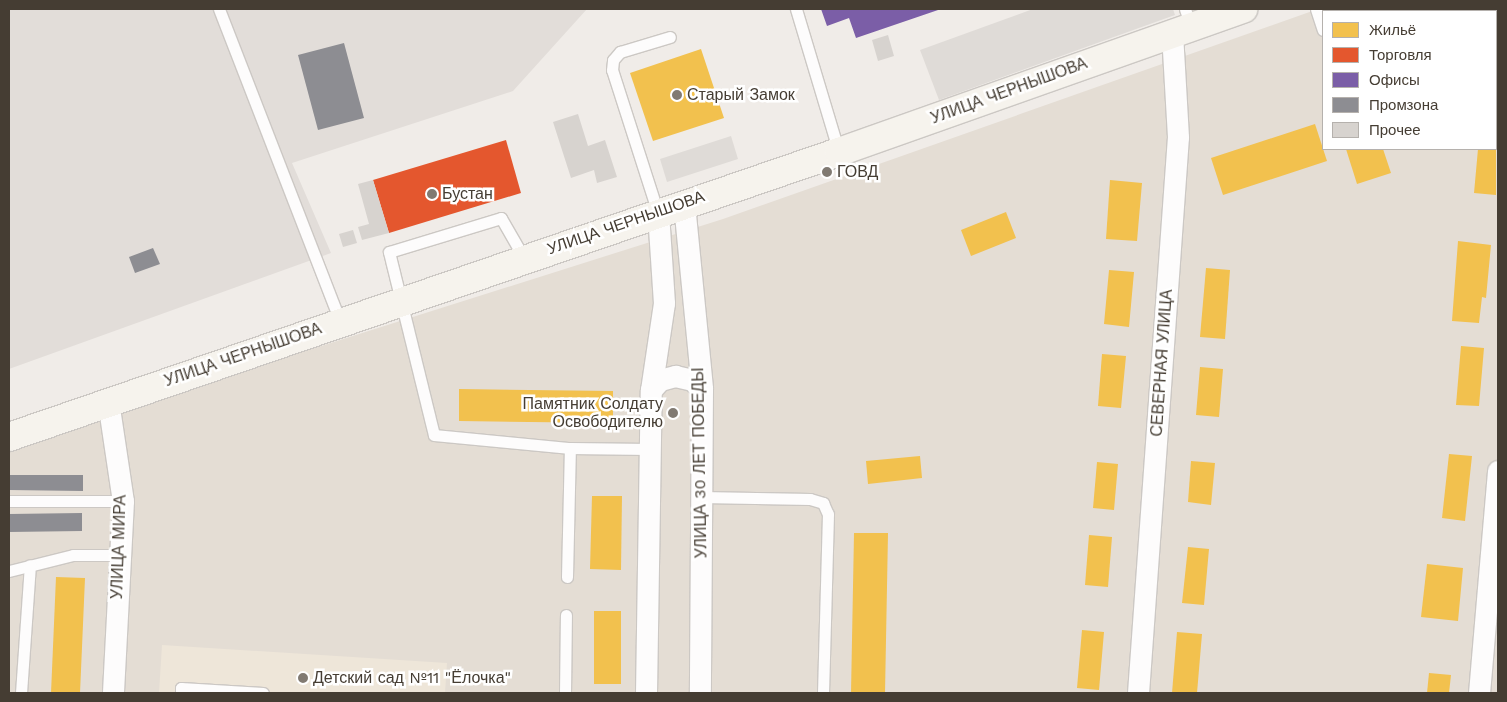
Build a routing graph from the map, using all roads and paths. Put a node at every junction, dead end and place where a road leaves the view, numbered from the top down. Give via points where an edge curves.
1 (219, 9) edge
2 (796, 9) edge
3 (1243, 9) edge
4 (1316, 9) edge
5 (1183, 23) edge
6 (1322, 27) edge
7 (670, 37) dead end
8 (839, 152) junction
9 (684, 204) junction
10 (658, 213) junction
11 (524, 258) junction
12 (401, 301) junction
13 (340, 322) junction
14 (702, 389) junction
15 (651, 390) junction
16 (108, 401) junction
17 (9, 437) edge
18 (570, 448) junction
19 (649, 449) junction
20 (1498, 471) edge
21 (701, 497) junction
22 (123, 500) junction
23 (9, 501) edge
24 (120, 555) junction
25 (30, 565) junction
26 (9, 571) edge
27 (567, 577) dead end
28 (566, 615) dead end
29 (21, 693) edge
30 (113, 693) edge
31 (181, 693) edge
32 (264, 693) edge
33 (565, 693) edge
34 (646, 693) edge
35 (700, 693) edge
36 (823, 693) edge
37 (1138, 693) edge
38 (1480, 693) edge

1 - 13 lane
2 - 8 lane
3 - 5 main road, УЛИЦА ЧЕРНЫШОВА
4 - 6 lane
5 - 8 main road, УЛИЦА ЧЕРНЫШОВА
5 - 37 street, СЕВЕРНАЯ УЛИЦА via 1178,136
7 - 10 lane via 620,52 613,60 612,70
8 - 9 main road, УЛИЦА ЧЕРНЫШОВА
9 - 10 main road, УЛИЦА ЧЕРНЫШОВА
9 - 14 street, УЛИЦА 30 ЛЕТ ПОБЕДЫ
10 - 11 main road, УЛИЦА ЧЕРНЫШОВА
10 - 15 street via 664,303
11 - 12 main road, УЛИЦА ЧЕРНЫШОВА
11 - 12 lane via 501,218 389,252
12 - 13 main road, УЛИЦА ЧЕРНЫШОВА
12 - 18 lane via 434,435
13 - 16 main road, УЛИЦА ЧЕРНЫШОВА
14 - 15 street via 692,380 675,376 660,380
14 - 21 street, УЛИЦА 30 ЛЕТ ПОБЕДЫ
15 - 19 street
16 - 17 main road, УЛИЦА ЧЕРНЫШОВА
16 - 22 street, УЛИЦА МИРА
18 - 19 lane
18 - 27 lane
19 - 34 street
20 - 38 street
21 - 35 street, УЛИЦА 30 ЛЕТ ПОБЕДЫ
21 - 36 lane via 810,499 823,503 828,514
22 - 23 lane
22 - 24 street, УЛИЦА МИРА
24 - 25 lane via 73,556
24 - 30 street, УЛИЦА МИРА
25 - 26 lane
25 - 29 lane
28 - 33 lane
31 - 32 lane via 181,688

